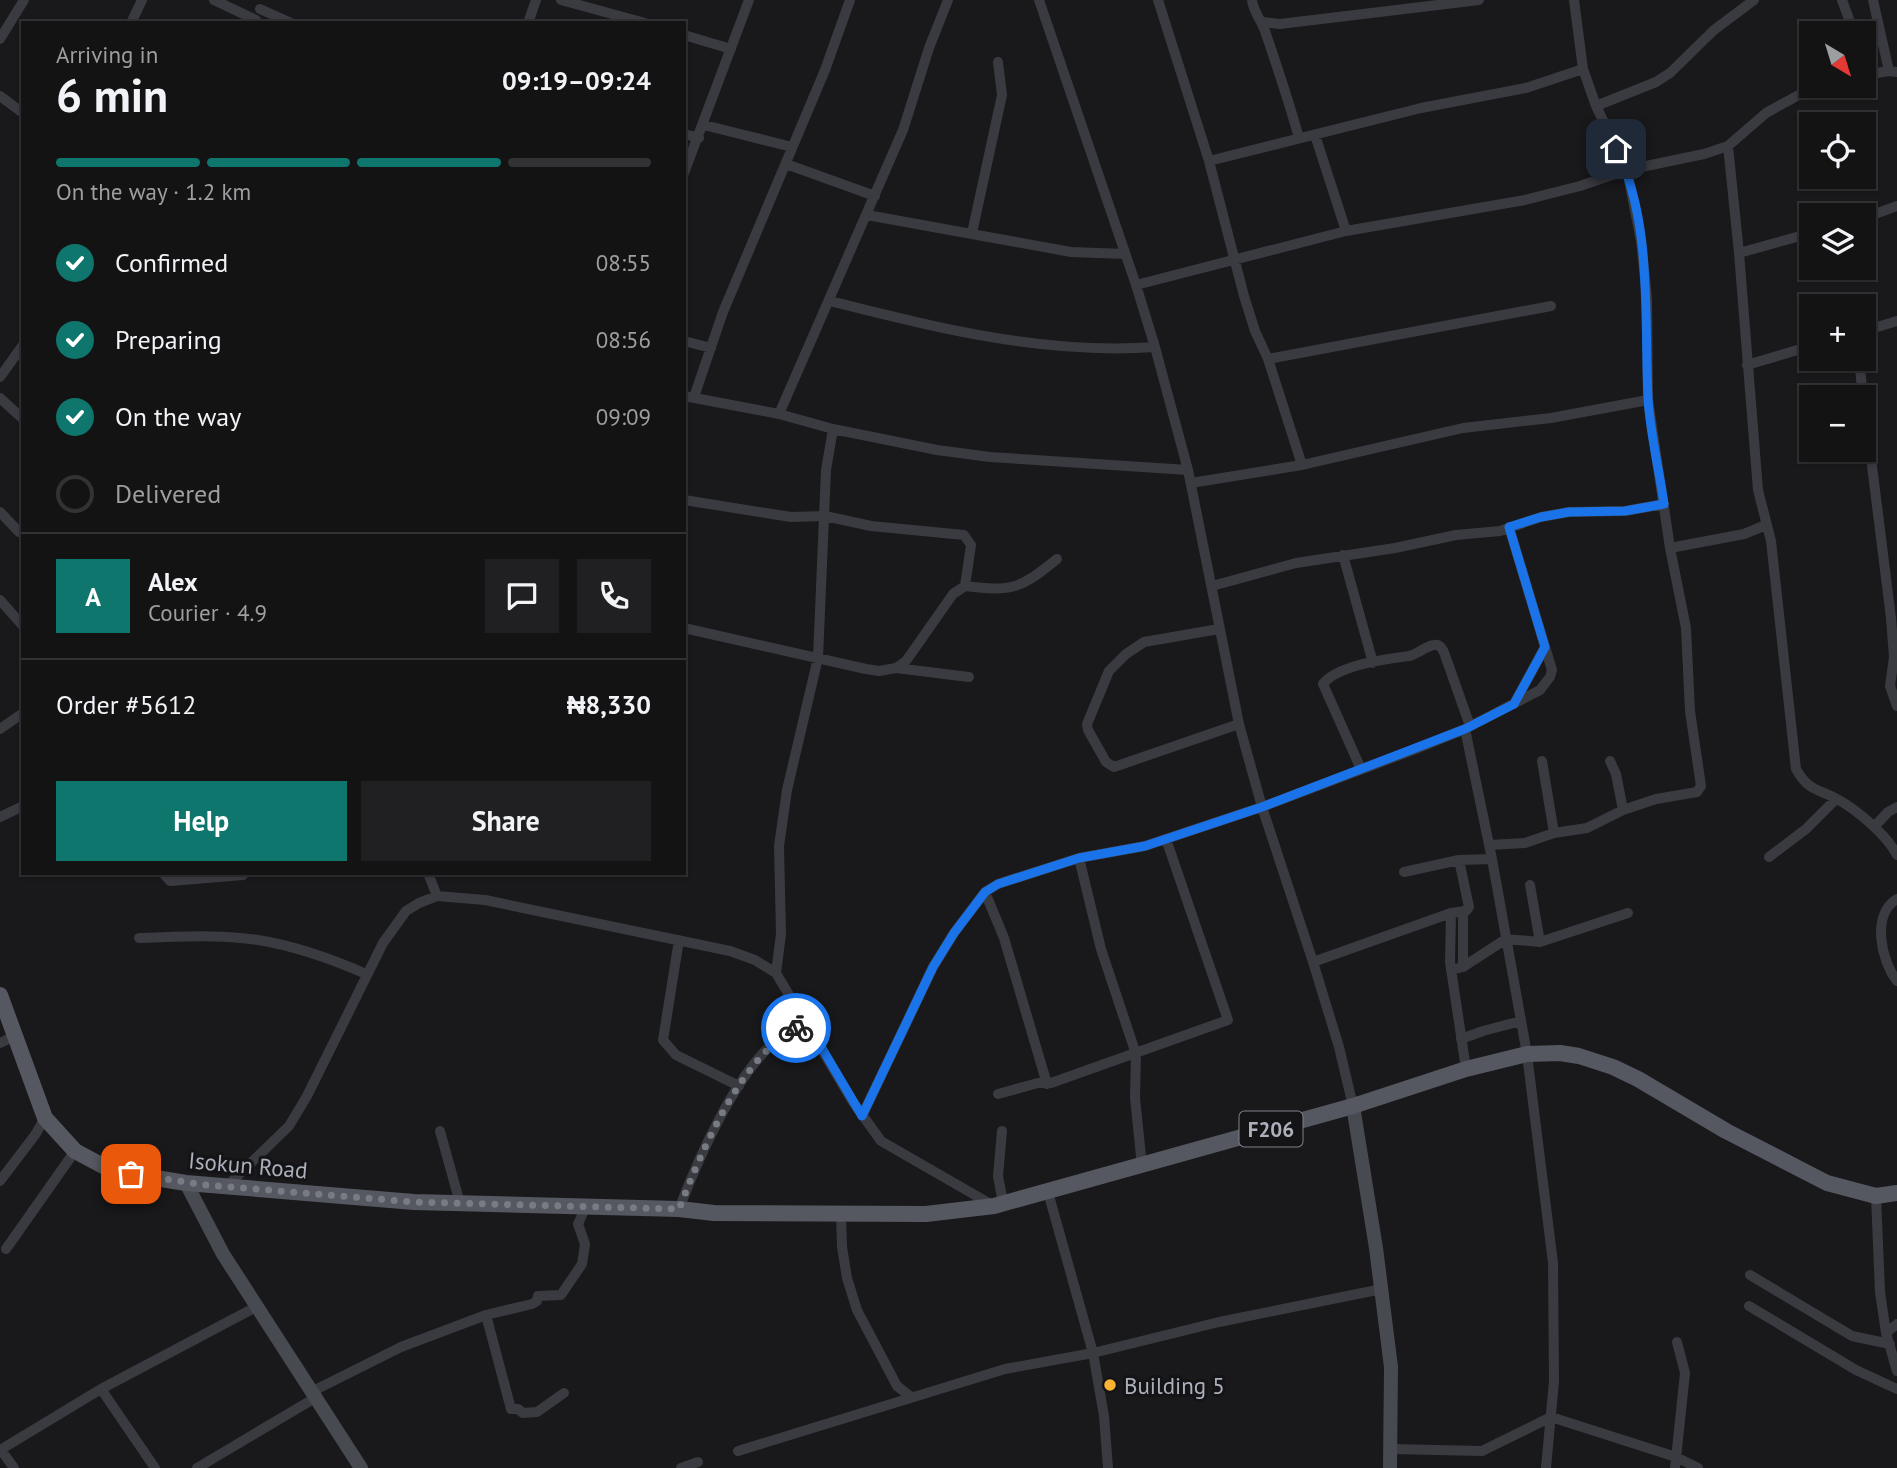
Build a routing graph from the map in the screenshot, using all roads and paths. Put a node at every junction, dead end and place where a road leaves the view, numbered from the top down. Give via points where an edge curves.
1 (24, 0) edge
2 (142, 0) edge
3 (214, 0) edge
4 (536, 0) edge
5 (561, 0) edge
6 (749, 0) edge
7 (850, 0) edge
8 (948, 0) edge
9 (1040, 0) edge
10 (1158, 0) edge
11 (1252, 0) edge
12 (1479, 0) edge
13 (1587, 0) edge
14 (1754, 0) edge
15 (1842, 0) edge
16 (1873, 0) edge
17 (1461, 2) edge
18 (1574, 2) edge
19 (258, 13) edge
20 (132, 21) edge
21 (284, 21) edge
22 (529, 21) edge
23 (638, 21) edge
24 (1850, 21) edge
25 (1262, 22) junction
26 (1280, 24) junction
27 (686, 36) edge
28 (0, 38) edge
29 (1270, 45) junction
30 (731, 49) junction
31 (998, 62) dead end
32 (1583, 69) junction
33 (1893, 71) edge
34 (1799, 95) edge
35 (0, 96) edge
36 (1596, 106) junction
37 (21, 112) edge
38 (704, 125) junction
39 (686, 135) edge
40 (1315, 135) junction
41 (699, 138) junction
42 (1299, 138) junction
43 (1728, 146) junction
44 (792, 147) junction
45 (1209, 162) junction
46 (786, 164) junction
47 (686, 168) edge
48 (1627, 170) junction
49 (875, 196) junction
50 (1897, 206) edge
51 (1876, 214) edge
52 (867, 215) junction
53 (1346, 231) junction
54 (972, 233) junction
55 (1799, 236) edge
56 (1740, 253) junction
57 (1125, 254) junction
58 (1235, 261) junction
59 (1136, 285) junction
60 (830, 301) junction
61 (1551, 306) dead end
62 (1897, 321) edge
63 (1876, 327) edge
64 (686, 342) edge
65 (1155, 347) junction
66 (21, 348) edge
67 (711, 348) junction
68 (1799, 350) edge
69 (1268, 359) junction
70 (1747, 365) junction
71 (0, 377) edge
72 (689, 396) edge
73 (0, 398) edge
74 (1648, 400) junction
75 (779, 414) junction
76 (21, 417) edge
77 (833, 429) junction
78 (1872, 462) edge
79 (1302, 465) junction
80 (1188, 470) junction
81 (1191, 483) junction
82 (686, 500) edge
83 (1664, 504) junction
84 (0, 512) edge
85 (825, 516) junction
86 (1766, 525) junction
87 (1509, 527) junction
88 (19, 532) dead end
89 (1744, 534) junction
90 (1770, 541) junction
91 (1670, 548) junction
92 (1343, 555) junction
93 (1057, 559) dead end
94 (965, 586) junction
95 (1212, 586) junction
96 (0, 600) edge
97 (21, 624) edge
98 (686, 628) edge
99 (1219, 629) junction
100 (1545, 647) junction
101 (818, 658) junction
102 (1373, 663) junction
103 (896, 668) junction
104 (969, 677) dead end
105 (1528, 682) junction
106 (1528, 697) junction
107 (1514, 704) junction
108 (1897, 706) edge
109 (21, 714) edge
110 (1239, 724) junction
111 (1467, 727) junction
112 (0, 729) edge
113 (1355, 755) junction
114 (1387, 760) junction
115 (1542, 761) dead end
116 (1610, 761) dead end
117 (1361, 769) junction
118 (1836, 799) junction
119 (21, 807) edge
120 (1262, 807) junction
121 (1897, 807) edge
122 (1623, 810) junction
123 (0, 817) edge
124 (1874, 828) junction
125 (1554, 833) junction
126 (1166, 838) junction
127 (1489, 845) junction
128 (1897, 855) edge
129 (1769, 857) dead end
130 (1079, 858) junction
131 (1492, 859) junction
132 (1459, 860) junction
133 (1404, 872) dead end
134 (165, 875) edge
135 (429, 875) edge
136 (243, 876) dead end
137 (1531, 885) dead end
138 (985, 892) junction
139 (437, 896) junction
140 (1897, 899) edge
141 (1457, 912) junction
142 (1628, 913) dead end
143 (139, 938) dead end
144 (1506, 939) junction
145 (679, 940) junction
146 (1540, 942) junction
147 (1313, 962) junction
148 (1463, 967) junction
149 (1451, 970) junction
150 (776, 973) junction
151 (366, 974) junction
152 (1897, 981) edge
153 (0, 995) edge
154 (1521, 1021) junction
155 (807, 1023) junction
156 (1461, 1039) junction
157 (8, 1040) edge
158 (1136, 1054) junction
159 (1527, 1054) junction
160 (1466, 1069) junction
161 (1047, 1084) junction
162 (739, 1086) junction
163 (998, 1094) dead end
164 (1353, 1106) junction
165 (862, 1116) junction
166 (45, 1118) junction
167 (1002, 1130) dead end
168 (440, 1131) dead end
169 (75, 1151) junction
170 (1142, 1166) junction
171 (0, 1181) edge
172 (186, 1183) junction
173 (226, 1187) junction
174 (1048, 1192) junction
175 (1897, 1193) edge
176 (1876, 1196) junction
177 (460, 1203) junction
178 (999, 1204) junction
179 (597, 1208) junction
180 (679, 1209) junction
181 (841, 1214) junction
182 (6, 1249) dead end
183 (1750, 1275) dead end
184 (1382, 1289) junction
185 (1749, 1306) dead end
186 (256, 1307) junction
187 (486, 1315) junction
188 (1897, 1324) edge
189 (1888, 1339) junction
190 (1676, 1342) dead end
191 (1093, 1353) junction
192 (1897, 1371) edge
193 (897, 1386) junction
194 (101, 1389) junction
195 (1897, 1389) edge
196 (564, 1393) dead end
197 (313, 1395) junction
198 (911, 1397) junction
199 (895, 1401) junction
200 (1551, 1417) junction
201 (1391, 1449) junction
202 (0, 1450) edge
203 (738, 1451) dead end
204 (698, 1462) dead end
205 (1676, 1462) edge
206 (14, 1468) edge
207 (155, 1468) edge
208 (197, 1468) edge
209 (360, 1468) edge
210 (681, 1468) edge
211 (1108, 1468) edge
212 (1390, 1468) edge
213 (1546, 1468) edge
214 (1699, 1468) edge

1 - 28 street
2 - 20 street
3 - 19 street
4 - 22 street
5 - 23 street
6 - 30 street
7 - 44 street
8 - 49 street
9 - 57 street
10 - 45 street
11 - 25 street
12 - 17 street
13 - 18 street
14 - 36 street via 1714,30 1670,73
15 - 24 street
16 - 33 street
17 - 26 street
18 - 32 street
19 - 21 street
25 - 26 street
25 - 29 street
26 - 29 street
27 - 30 street
29 - 42 street
30 - 38 street
31 - 54 street via 1002,95
32 - 36 street
32 - 40 street via 1526,88
34 - 43 street via 1766,113
35 - 37 street
36 - 48 street
38 - 41 street
38 - 44 street
39 - 41 street
40 - 42 street
40 - 53 street
41 - 47 street
42 - 45 street
43 - 48 street
43 - 56 street
44 - 46 street
45 - 58 street
46 - 49 street
46 - 67 street
48 - 53 street via 1525,200
48 - 74 street via 1646,287
49 - 52 street
50 - 51 street
52 - 54 street
52 - 60 street
53 - 58 street
54 - 57 street via 1071,252
55 - 56 street
56 - 70 street
57 - 59 street
58 - 59 street
58 - 69 street
59 - 65 street
60 - 65 street via 1008,341 1113,350
60 - 75 street
61 - 69 street
62 - 63 street
64 - 67 street
65 - 80 street
66 - 71 street
67 - 72 street
68 - 70 street
69 - 79 street
70 - 86 street via 1758,490
72 - 75 street
73 - 76 street
74 - 79 street via 1463,428
74 - 83 street
75 - 77 street
77 - 80 street via 990,457
77 - 85 street
78 - 108 street via 1891,618 1894,657 1890,686
79 - 81 street
80 - 81 street
81 - 95 street
82 - 85 street via 791,517
83 - 87 street via 1625,511 1569,512
83 - 91 street
84 - 88 street
85 - 94 street via 872,526 964,535 971,545
85 - 101 street
86 - 89 street
86 - 90 street
87 - 92 street
87 - 100 street
89 - 90 street
89 - 91 street
90 - 118 street via 1796,769 1810,787
91 - 122 street via 1686,628 1690,711 1701,786 1696,792
92 - 95 street
92 - 102 street
93 - 94 street via 1032,579 1007,589
94 - 103 street via 953,594 906,661
95 - 99 street
96 - 97 street
98 - 101 street
99 - 110 street
99 - 110 street via 1144,642 1131,650 1109,671 1088,730 1106,762 1114,767
100 - 105 street
100 - 106 street via 1550,677
101 - 103 street via 879,671
101 - 150 street via 779,846 781,934
102 - 111 street via 1416,654 1433,645 1442,647
102 - 113 street via 1335,673 1323,684
103 - 104 street
105 - 106 street
105 - 107 street
106 - 107 street
107 - 111 street
109 - 112 street
110 - 120 street
111 - 114 street
111 - 127 street
113 - 114 street
113 - 117 street
114 - 117 street
115 - 125 street
116 - 122 street
117 - 120 street
118 - 124 street
118 - 129 street
119 - 123 street
120 - 126 street
120 - 147 street
121 - 124 street
122 - 125 street via 1587,828
124 - 128 street
125 - 127 street via 1525,843
126 - 130 street
126 - 158 street via 1228,1020
127 - 131 street
130 - 138 street
130 - 158 street via 1101,949
131 - 132 street
131 - 144 street
132 - 133 street
132 - 141 street via 1469,907
134 - 136 street via 170,881
135 - 139 street
137 - 146 street
138 - 161 street via 1004,938
138 - 165 street via 933,967
139 - 145 street via 485,900
139 - 151 street via 406,911
140 - 152 street via 1883,914 1882,941
141 - 147 street
141 - 148 street
141 - 149 street
142 - 146 street
143 - 151 street via 259,940 330,958
144 - 146 street
144 - 148 street
144 - 154 street
145 - 150 street via 730,951
145 - 162 street via 663,1040 676,1055
147 - 164 street
148 - 149 street
149 - 156 street
150 - 155 street
151 - 173 street via 289,1126
153 - 157 main road, Isokun Road / F206
154 - 156 street
154 - 159 street
155 - 162 street via 767,1049
155 - 165 street
156 - 160 street
157 - 166 main road, Isokun Road / F206
158 - 161 street
158 - 170 street
159 - 160 main road, F206
159 - 176 main road, F206 via 1580,1056 1613,1067 1827,1183
159 - 200 street via 1553,1263 1555,1381
160 - 164 main road, F206
161 - 163 street
162 - 180 street via 698,1159
164 - 170 main road, F206
164 - 184 street
165 - 178 street via 881,1141
166 - 169 main road, Isokun Road / F206
166 - 171 street
167 - 178 street
168 - 177 street
169 - 172 main road, Isokun Road / F206 via 105,1167
169 - 182 street
170 - 174 main road, F206
172 - 173 main road, Isokun Road / F206
172 - 186 street
173 - 177 main road, Isokun Road / F206
174 - 178 main road, F206
174 - 191 street
175 - 176 main road, F206
176 - 189 street via 1880,1292
177 - 179 main road, Isokun Road / F206
178 - 181 main road, F206 via 926,1214
179 - 180 main road, F206
179 - 187 street via 583,1213 578,1224 585,1244 582,1264 561,1295 538,1296 532,1304
180 - 181 main road, F206
181 - 193 street via 842,1247 857,1310
183 - 189 street via 1852,1336
184 - 191 street
184 - 201 street via 1391,1367
185 - 195 street
186 - 194 street
186 - 197 street
187 - 196 street via 511,1409 537,1412
187 - 197 street via 401,1347
188 - 189 street
189 - 192 street
190 - 205 street via 1685,1373
191 - 198 street via 1005,1369
191 - 211 street
193 - 198 street
193 - 199 street
194 - 202 street
194 - 207 street
197 - 208 street
197 - 209 street
198 - 199 street
199 - 203 street
200 - 201 street via 1482,1451
200 - 205 street
200 - 213 street
201 - 212 street
202 - 206 street
204 - 210 street
205 - 214 street

